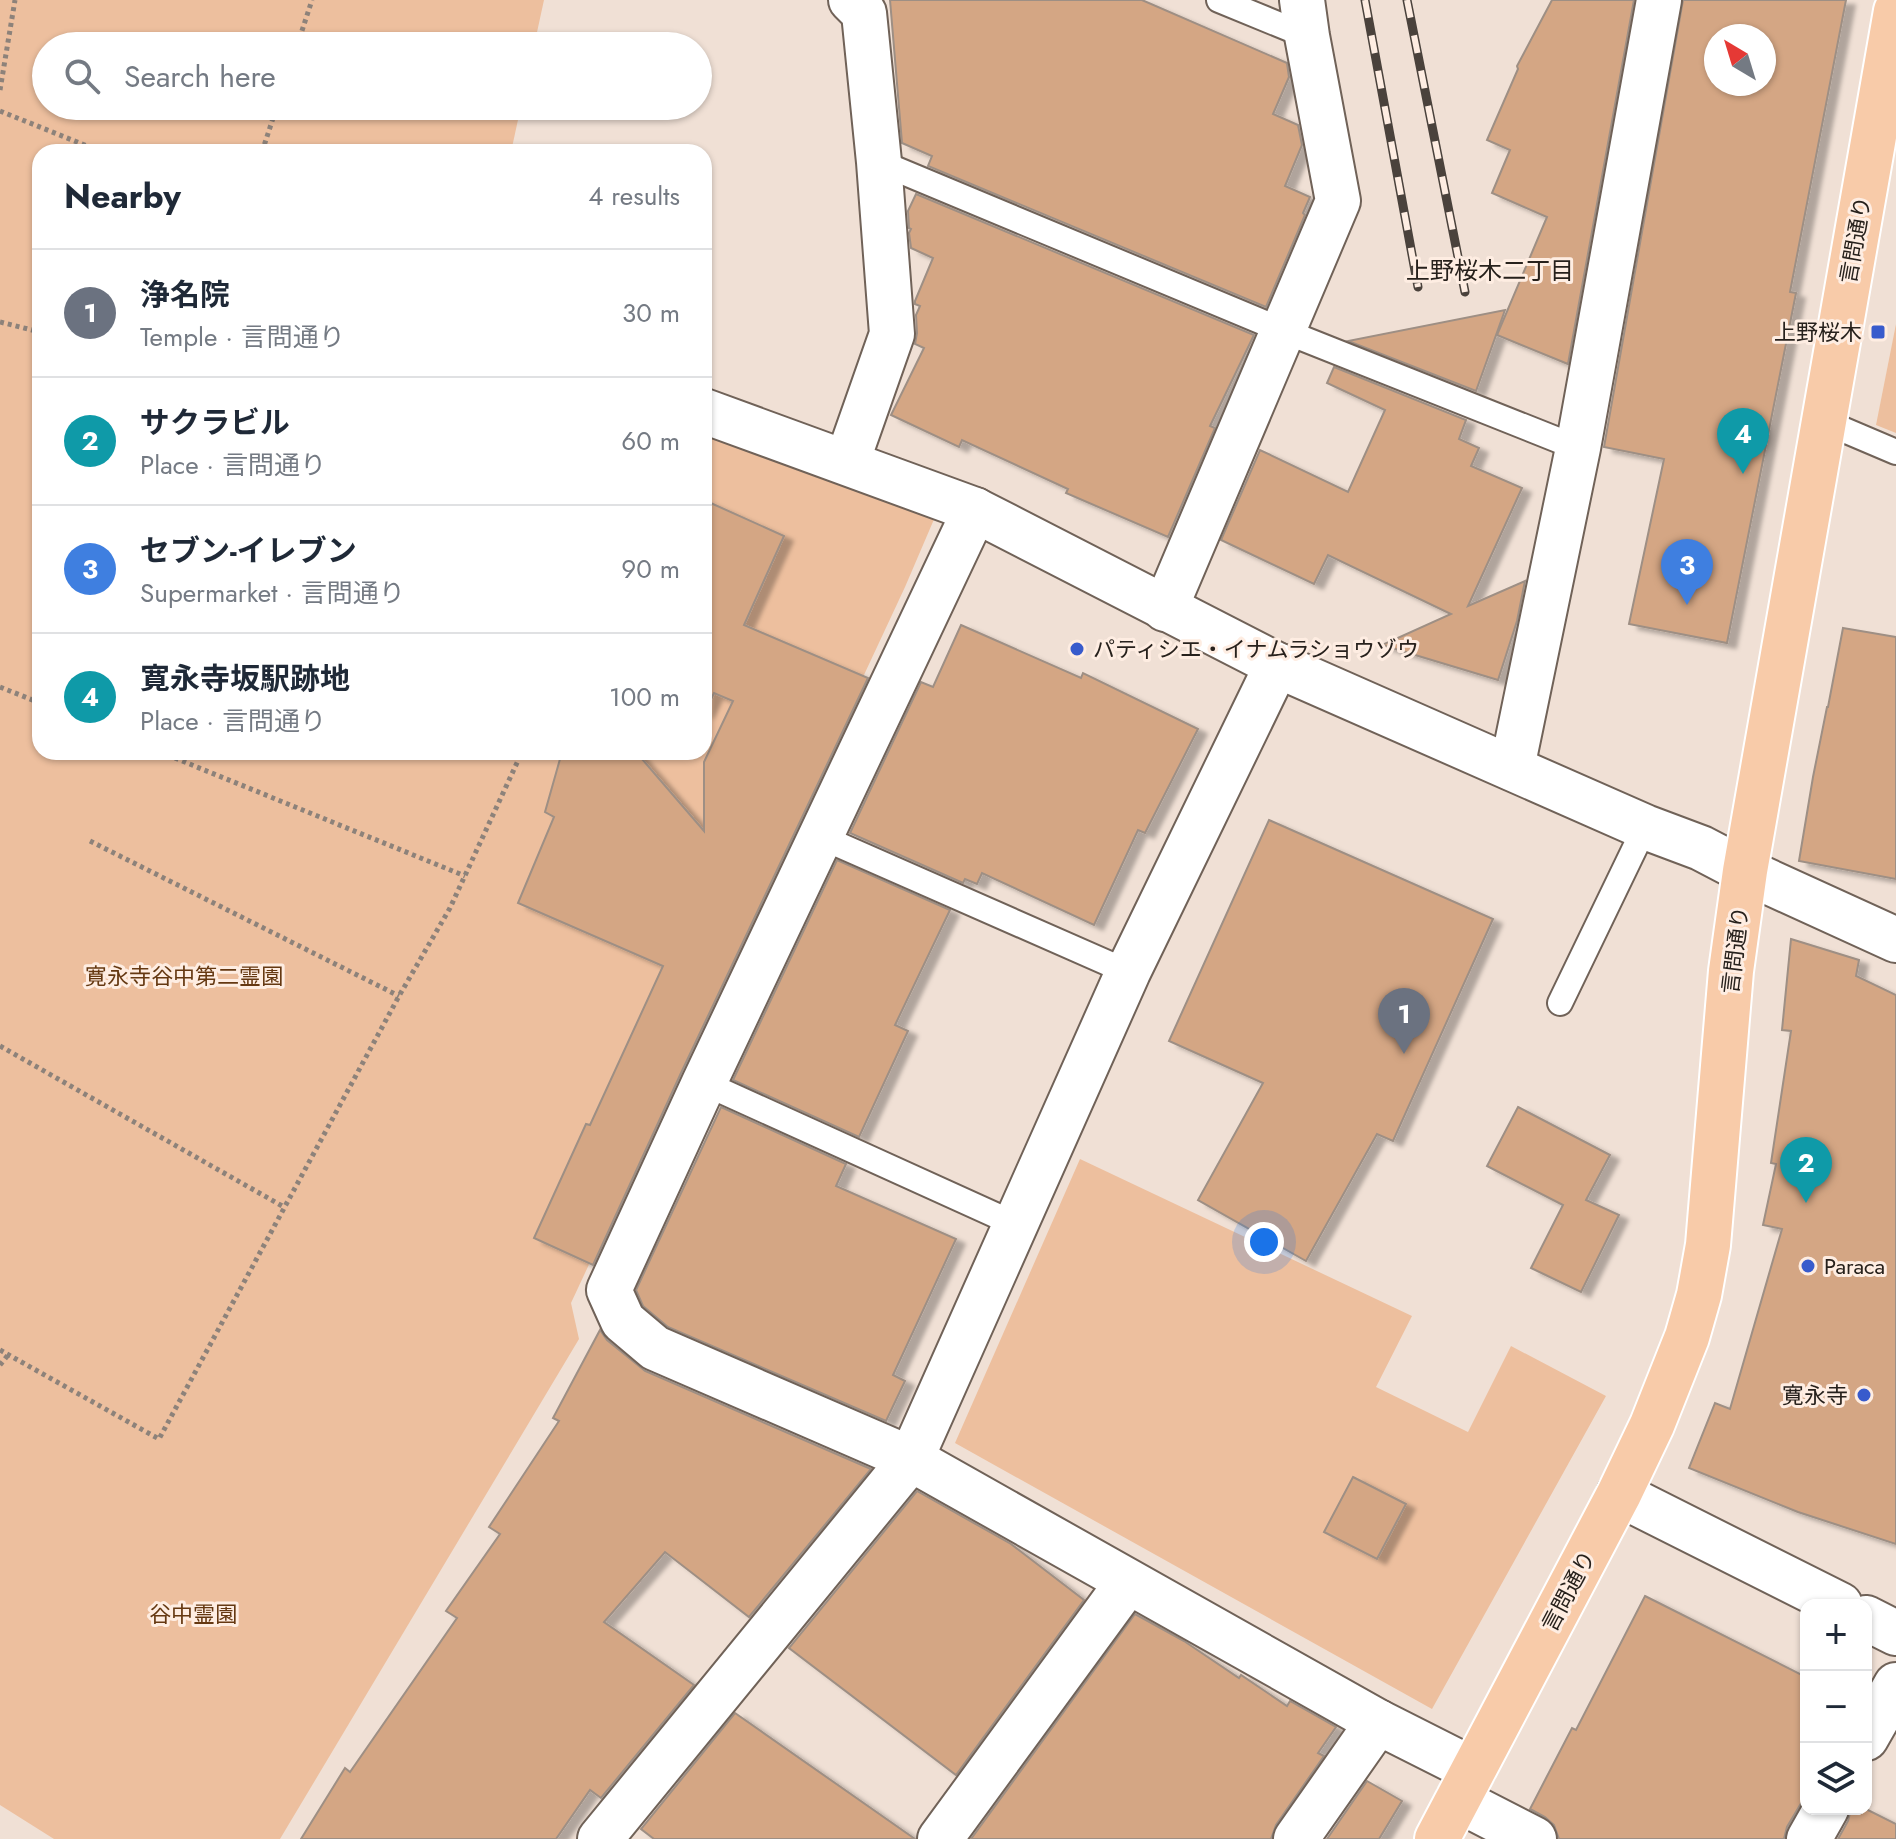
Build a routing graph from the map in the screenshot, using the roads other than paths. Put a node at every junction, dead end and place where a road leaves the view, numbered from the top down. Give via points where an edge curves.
1 (851, 0) edge
2 (1219, 0) edge
3 (1659, 0) edge
4 (1896, 11) edge
5 (1304, 18) edge
6 (1885, 132) edge
7 (879, 162) junction
8 (1284, 331) junction
9 (712, 414) edge
10 (1823, 421) junction
11 (1578, 448) junction
12 (1896, 452) edge
13 (847, 462) junction
14 (975, 510) junction
15 (1165, 609) junction
16 (1277, 665) junction
17 (1512, 768) junction
18 (1645, 827) junction
19 (821, 837) junction
20 (1745, 871) junction
21 (1896, 940) edge
22 (1128, 972) junction
23 (1560, 1003) dead end
24 (704, 1083) junction
25 (1015, 1224) junction
26 (911, 1459) junction
27 (1619, 1494) junction
28 (1128, 1582) junction
29 (1828, 1599) edge
30 (1872, 1621) edge
31 (1896, 1633) edge
32 (1896, 1685) edge
33 (1378, 1722) junction
34 (1872, 1727) edge
35 (1466, 1785) junction
36 (1823, 1815) edge
37 (600, 1839) edge
38 (940, 1839) edge
39 (1296, 1839) edge
40 (1437, 1839) edge
41 (1534, 1839) edge
42 (1809, 1839) edge

1 - 7 street via 864,13
2 - 5 lane
3 - 11 street
4 - 6 main road, 言問通り
5 - 8 street via 1338,201
6 - 10 main road, 言問通り
7 - 8 lane
7 - 13 street via 892,334
8 - 11 lane
8 - 15 street
9 - 13 street
10 - 12 lane
10 - 20 main road, 言問通り
11 - 17 street
13 - 14 street
14 - 15 street
14 - 19 street
15 - 16 street
16 - 17 street
16 - 22 street
17 - 18 street
18 - 20 street
18 - 23 lane
19 - 22 lane
19 - 24 street
20 - 21 street
20 - 27 main road, 言問通り via 1699,1295 1652,1425
22 - 25 street
24 - 25 lane
24 - 26 street via 609,1290 623,1321 655,1348
25 - 26 street
26 - 28 street
26 - 37 street
27 - 29 street
27 - 35 main road, 言問通り
28 - 33 street
28 - 38 street
30 - 31 street
32 - 34 street
33 - 35 street
33 - 39 street
35 - 40 main road, 言問通り
35 - 41 street
36 - 42 street

